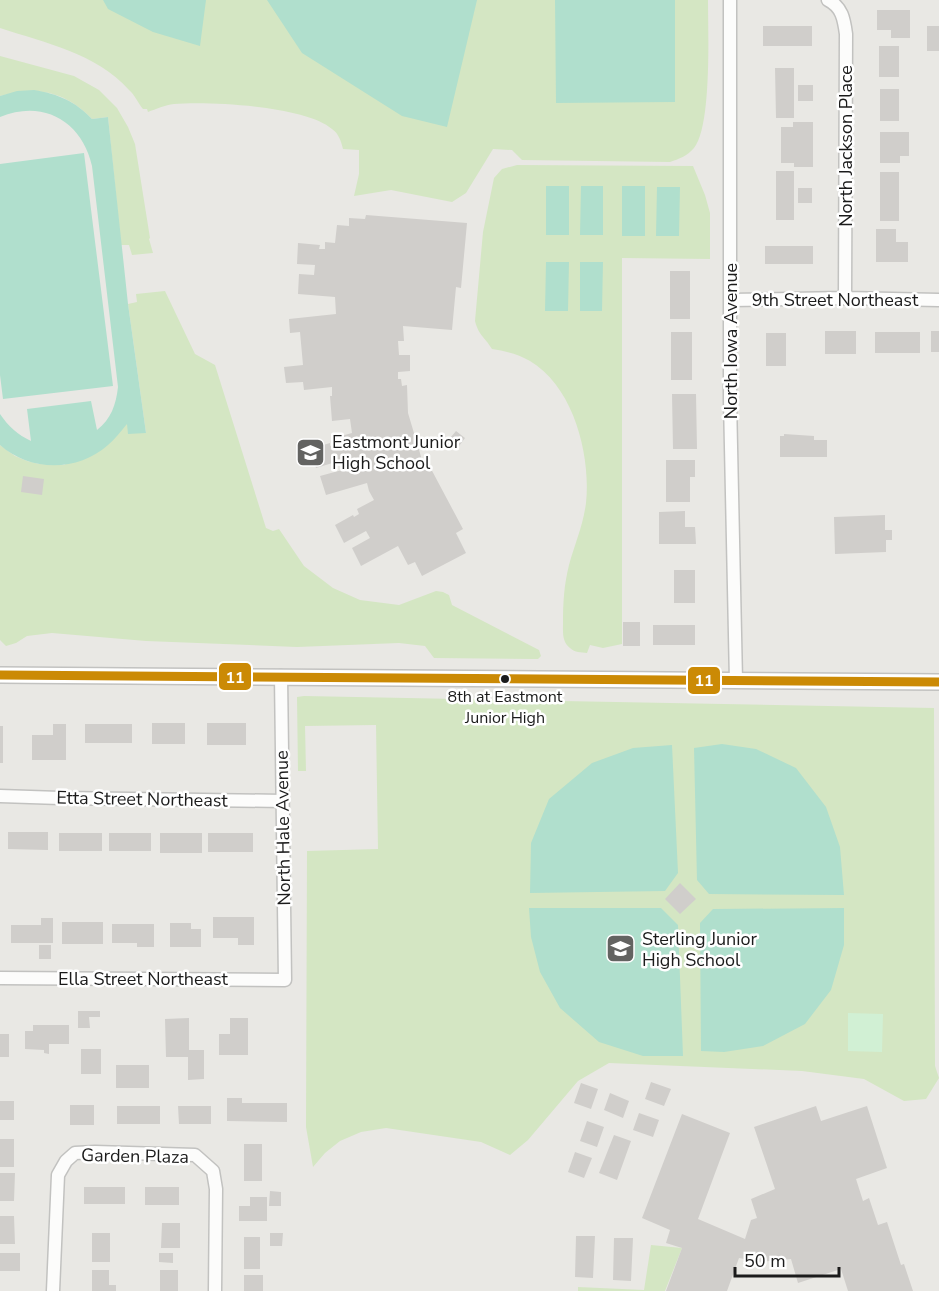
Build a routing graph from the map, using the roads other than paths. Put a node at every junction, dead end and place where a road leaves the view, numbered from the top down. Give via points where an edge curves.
1 (730, 0) edge
2 (828, 0) edge
3 (845, 298) junction
4 (730, 300) junction
5 (939, 300) edge
6 (0, 675) edge
7 (282, 676) junction
8 (736, 681) junction
9 (939, 682) edge
10 (0, 796) edge
11 (283, 801) junction
12 (0, 978) edge
13 (285, 980) joint
14 (53, 1291) edge
15 (215, 1291) edge

1 - 4 street, North Iowa Avenue
2 - 3 street, North Jackson Place via 843,15 846,34
3 - 4 street, 9th Street Northeast
3 - 5 street, 9th Street Northeast
4 - 8 street, North Iowa Avenue
6 - 7 street
7 - 8 street
7 - 11 street, North Hale Avenue
8 - 9 street
10 - 11 street, Etta Street Northeast
11 - 13 street, North Hale Avenue
12 - 13 street, Ella Street Northeast
14 - 15 street, Garden Plaza via 58,1175 75,1153 95,1152 195,1155 213,1171

